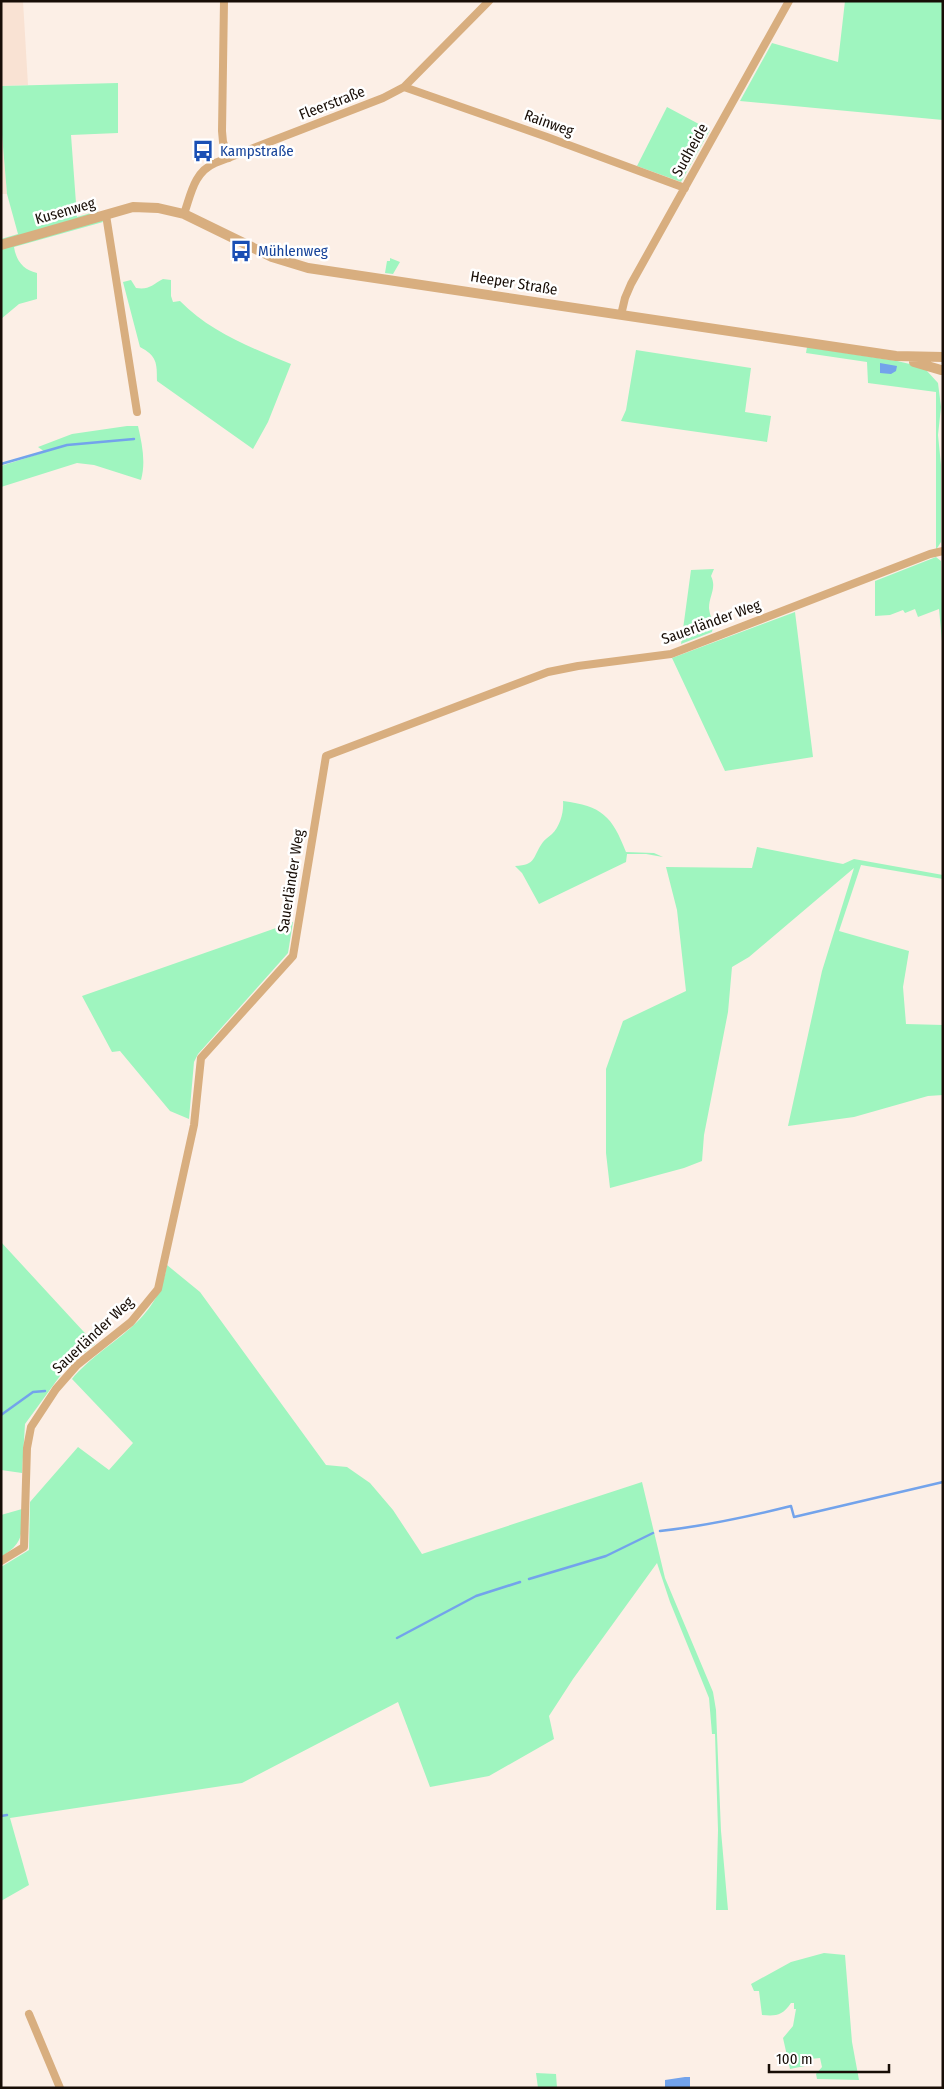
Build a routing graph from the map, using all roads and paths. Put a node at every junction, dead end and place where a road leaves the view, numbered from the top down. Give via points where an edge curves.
1 (224, 1) edge
2 (489, 1) edge
3 (789, 1) edge
4 (404, 87) junction
5 (229, 158) junction
6 (685, 188) junction
7 (137, 207) joint
8 (184, 214) junction
9 (106, 215) junction
10 (1, 245) edge
11 (620, 315) junction
12 (896, 356) junction
13 (943, 357) edge
14 (942, 371) edge
15 (137, 412) dead end
16 (943, 551) edge
17 (1, 1561) edge
18 (28, 2014) dead end
19 (60, 2088) edge

1 - 5 street via 222,131
2 - 4 street, Fleerstraße
3 - 6 street, Sudheide
4 - 5 street, Fleerstraße
4 - 6 street, Rainweg
5 - 8 street, Fleerstraße via 200,172
6 - 11 street, Sudheide via 628,290
7 - 8 street, Heeper Straße
7 - 9 street, Kusenweg
8 - 11 street, Heeper Straße via 272,257 308,268
9 - 10 street, Kusenweg
9 - 15 street
11 - 12 street, Heeper Straße
12 - 13 street, Heeper Straße
12 - 14 street, Heeper Straße
13 - 14 street via 940,363
16 - 17 street, Sauerländer Weg via 670,654 548,672 326,756 293,956 201,1058 194,1125 158,1289 131,1322 77,1364 31,1427 27,1448 24,1547
18 - 19 street

